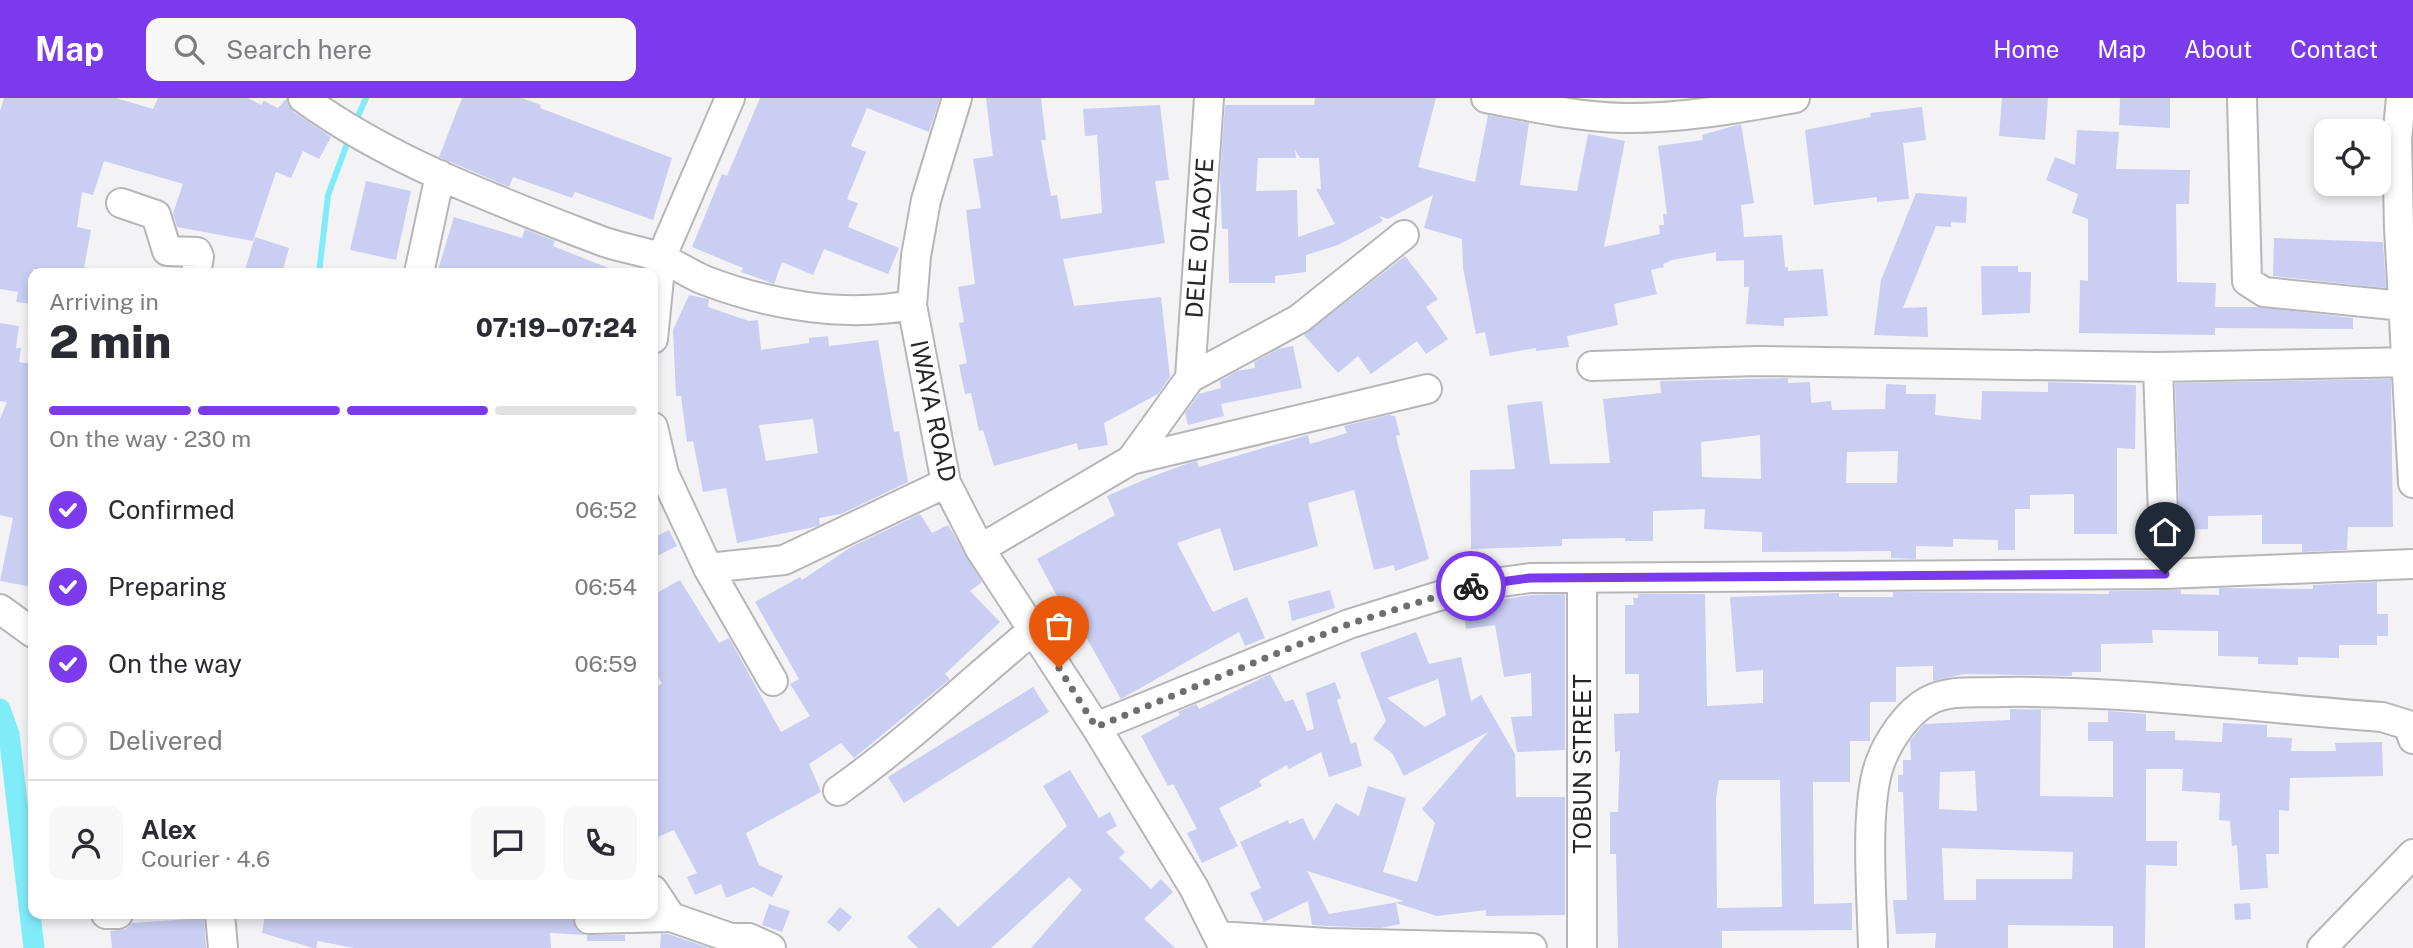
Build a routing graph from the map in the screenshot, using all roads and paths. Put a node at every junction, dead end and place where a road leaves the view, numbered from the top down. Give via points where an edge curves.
1 (303, 98) edge
2 (730, 98) edge
3 (957, 98) edge
4 (1209, 98) edge
5 (1486, 98) edge
6 (1795, 98) edge
7 (2242, 98) edge
8 (2401, 98) edge
9 (440, 175) junction
10 (121, 203) dead end
11 (1404, 235) dead end
12 (660, 258) junction
13 (167, 263) edge
14 (197, 268) edge
15 (420, 268) edge
16 (658, 281) edge
17 (912, 305) junction
18 (2403, 306) junction
19 (2409, 363) edge
20 (1592, 366) dead end
21 (2158, 366) junction
22 (1190, 378) junction
23 (1427, 389) dead end
24 (658, 448) edge
25 (1131, 460) junction
26 (946, 483) junction
27 (2413, 483) edge
28 (980, 550) junction
29 (2413, 564) edge
30 (708, 568) junction
31 (2165, 574) junction
32 (1582, 580) junction
33 (0, 609) edge
34 (28, 629) edge
35 (1034, 629) junction
36 (774, 681) dead end
37 (1096, 727) junction
38 (2413, 739) edge
39 (838, 791) dead end
40 (2413, 854) edge
41 (658, 898) edge
42 (658, 917) edge
43 (671, 917) junction
44 (220, 919) edge
45 (1222, 942) edge
46 (731, 943) edge
47 (223, 948) edge
48 (771, 948) edge
49 (1532, 948) edge
50 (1582, 948) edge
51 (1873, 948) edge
52 (2322, 948) edge

1 - 9 street via 363,137
2 - 12 street
3 - 17 street, IWAYA ROAD via 926,200
4 - 22 street, DELE OLAOYE
5 - 6 street via 1557,112 1624,118 1736,109
7 - 18 street via 2247,281 2264,292
8 - 18 street via 2397,139
9 - 12 street via 603,242
9 - 15 street
10 - 13 street via 156,215
11 - 22 street via 1299,319
12 - 16 street
12 - 17 street via 701,279 769,300 878,311
13 - 14 street via 197,252
17 - 26 street, IWAYA ROAD
18 - 19 street
19 - 21 street
19 - 27 street
20 - 21 street via 1757,361
21 - 31 street
22 - 25 street
23 - 25 street
24 - 30 street via 664,474
25 - 28 street
26 - 28 street, IWAYA ROAD
26 - 30 street via 784,559
28 - 35 street, IWAYA ROAD
29 - 31 street
30 - 36 street
31 - 32 street via 1755,574
32 - 37 street via 1530,578 1471,586 1349,624
32 - 50 street, TOBUN STREET
33 - 34 street
35 - 37 street, IWAYA ROAD
35 - 39 street via 887,756
37 - 45 street, IWAYA ROAD via 1195,888
38 - 51 street via 2408,725 2382,717 2197,700 2036,692 1949,693 1928,700 1894,738 1880,762 1872,794
40 - 52 street
41 - 43 street
42 - 43 street
43 - 46 street
44 - 47 street
45 - 49 street
46 - 48 street via 749,938

